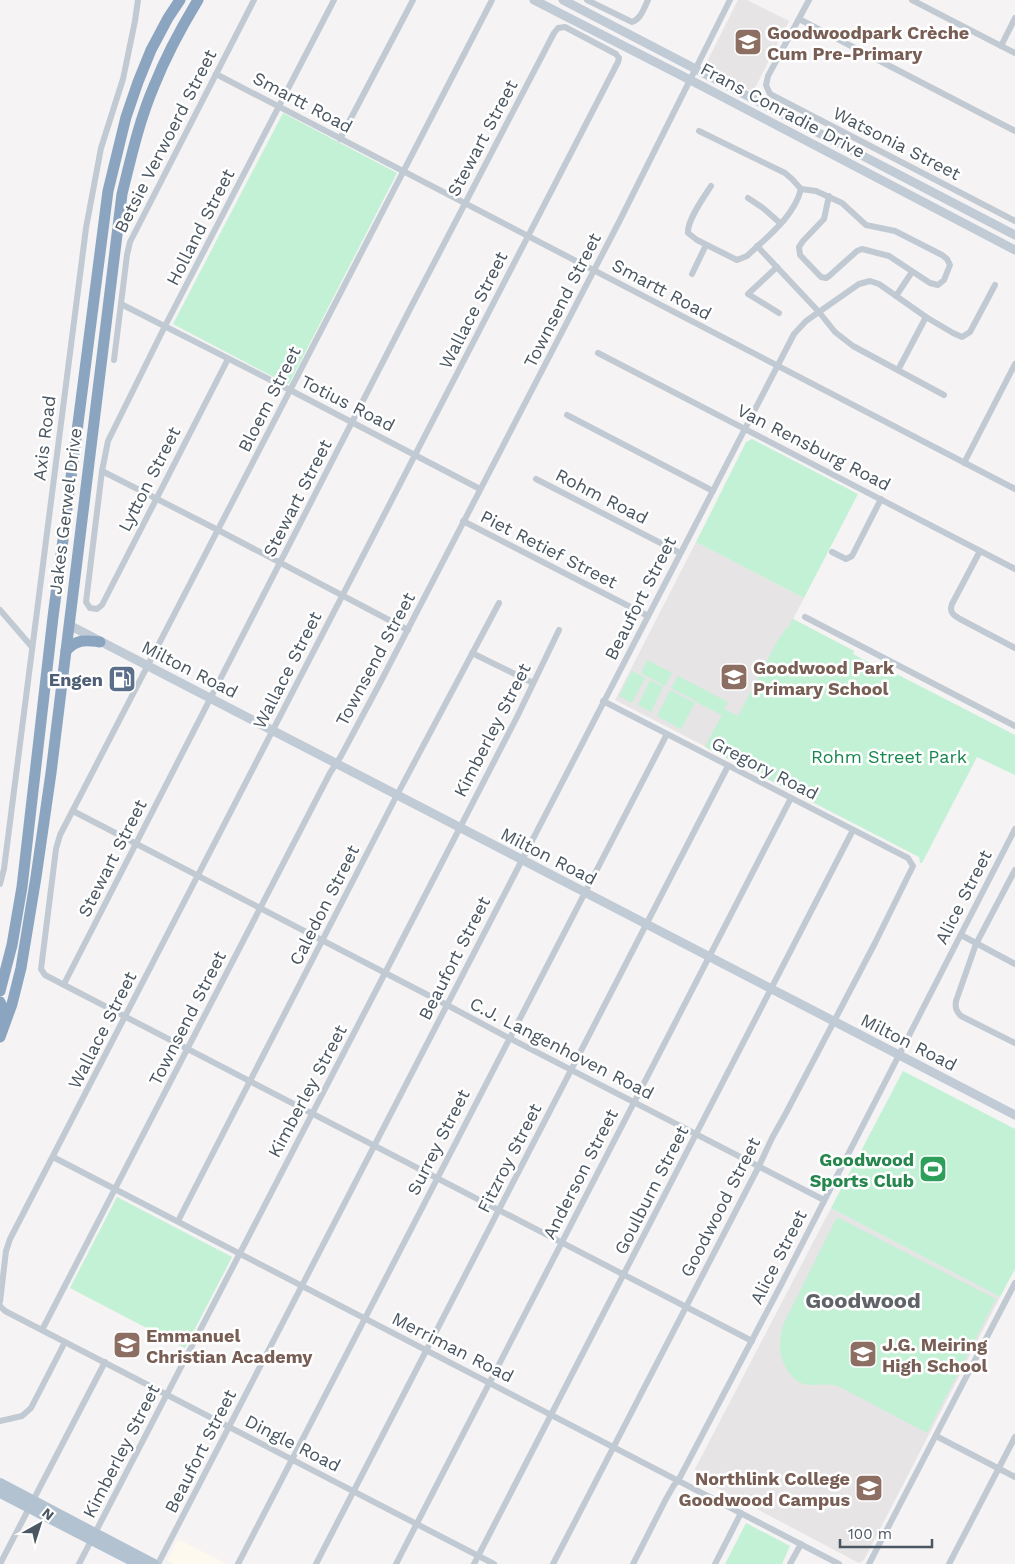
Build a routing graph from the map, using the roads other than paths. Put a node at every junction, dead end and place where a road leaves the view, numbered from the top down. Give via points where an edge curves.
1 (138, 0) edge
2 (180, 0) edge
3 (198, 0) edge
4 (254, 0) edge
5 (334, 0) edge
6 (412, 0) edge
7 (492, 0) edge
8 (534, 0) edge
9 (563, 0) edge
10 (587, 0) edge
11 (648, 0) edge
12 (730, 0) edge
13 (809, 0) edge
14 (912, 0) edge
15 (1015, 18) edge
16 (799, 19) junction
17 (1001, 46) junction
18 (1015, 53) edge
19 (619, 58) joint
20 (695, 69) junction
21 (216, 74) junction
22 (690, 80) junction
23 (279, 106) junction
24 (699, 131) dead end
25 (1015, 131) edge
26 (340, 139) junction
27 (403, 172) junction
28 (710, 186) dead end
29 (801, 189) junction
30 (829, 196) junction
31 (748, 198) dead end
32 (465, 203) junction
33 (1015, 221) edge
34 (780, 223) junction
35 (1015, 235) edge
36 (528, 236) junction
37 (706, 245) junction
38 (757, 246) junction
39 (1015, 250) edge
40 (778, 267) junction
41 (594, 270) junction
42 (912, 272) junction
43 (692, 274) dead end
44 (995, 285) dead end
45 (896, 296) junction
46 (121, 304) junction
47 (779, 312) dead end
48 (819, 312) junction
49 (926, 317) junction
50 (165, 326) junction
51 (598, 353) dead end
52 (228, 359) junction
53 (114, 360) dead end
54 (1015, 364) edge
55 (777, 366) junction
56 (898, 370) junction
57 (290, 390) junction
58 (944, 395) dead end
59 (567, 415) dead end
60 (352, 422) junction
61 (745, 428) junction
62 (415, 454) junction
63 (964, 463) junction
64 (102, 471) junction
65 (536, 479) dead end
66 (480, 489) junction
67 (1015, 489) edge
68 (713, 490) junction
69 (155, 498) junction
70 (881, 499) junction
71 (463, 521) junction
72 (218, 530) junction
73 (63, 544) junction
74 (980, 551) junction
75 (832, 552) dead end
76 (680, 553) junction
77 (280, 563) junction
78 (1015, 569) edge
79 (342, 596) junction
80 (499, 603) dead end
81 (0, 610) edge
82 (648, 616) junction
83 (806, 617) dead end
84 (69, 625) junction
85 (408, 630) junction
86 (559, 630) dead end
87 (100, 642) junction
88 (32, 647) junction
89 (1015, 648) edge
90 (66, 652) junction
91 (472, 653) junction
92 (148, 666) junction
93 (533, 684) junction
94 (211, 699) junction
95 (603, 701) junction
96 (1015, 726) edge
97 (273, 730) junction
98 (666, 734) junction
99 (36, 757) junction
100 (336, 764) junction
101 (728, 766) junction
102 (397, 795) junction
103 (791, 798) junction
104 (73, 811) junction
105 (459, 827) junction
106 (1015, 828) edge
107 (853, 830) junction
108 (136, 844) junction
109 (522, 860) junction
110 (912, 863) joint
111 (1015, 870) edge
112 (198, 876) junction
113 (36, 877) junction
114 (0, 884) edge
115 (1012, 884) edge
116 (584, 892) junction
117 (260, 908) junction
118 (647, 924) junction
119 (961, 935) junction
120 (322, 941) junction
121 (976, 944) junction
122 (709, 957) junction
123 (1015, 964) edge
124 (385, 973) junction
125 (64, 984) junction
126 (771, 989) junction
127 (0, 991) edge
128 (0, 999) edge
129 (0, 1002) edge
130 (447, 1005) junction
131 (125, 1017) junction
132 (834, 1021) junction
133 (5, 1024) junction
134 (0, 1037) edge
135 (509, 1038) junction
136 (1015, 1043) edge
137 (188, 1049) junction
138 (899, 1055) junction
139 (572, 1070) junction
140 (250, 1081) junction
141 (634, 1102) junction
142 (313, 1113) junction
143 (1015, 1115) edge
144 (696, 1135) junction
145 (374, 1146) junction
146 (53, 1157) junction
147 (759, 1166) junction
148 (436, 1178) junction
149 (115, 1189) junction
150 (824, 1200) junction
151 (500, 1210) junction
152 (178, 1222) junction
153 (562, 1243) junction
154 (240, 1254) junction
155 (624, 1275) junction
156 (1015, 1283) edge
157 (302, 1286) junction
158 (1012, 1297) edge
159 (0, 1302) edge
160 (0, 1306) edge
161 (686, 1307) junction
162 (365, 1318) junction
163 (42, 1330) junction
164 (752, 1341) junction
165 (65, 1342) junction
166 (427, 1350) junction
167 (105, 1362) junction
168 (489, 1383) junction
169 (167, 1395) junction
170 (551, 1415) junction
171 (0, 1421) edge
172 (229, 1427) junction
173 (936, 1436) junction
174 (1015, 1437) edge
175 (614, 1448) junction
176 (292, 1459) junction
177 (998, 1469) junction
178 (1015, 1477) edge
179 (678, 1480) junction
180 (0, 1483) edge
181 (353, 1491) junction
182 (0, 1493) edge
183 (31, 1504) junction
184 (741, 1513) junction
185 (416, 1524) junction
186 (94, 1536) junction
187 (801, 1544) junction
188 (478, 1556) junction
189 (0, 1564) edge
190 (79, 1564) edge
191 (138, 1564) edge
192 (154, 1564) edge
193 (158, 1564) edge
194 (238, 1564) edge
195 (316, 1564) edge
196 (396, 1564) edge
197 (474, 1564) edge
198 (494, 1564) edge
199 (553, 1564) edge
200 (633, 1564) edge
201 (715, 1564) edge
202 (790, 1564) edge
203 (839, 1564) edge
204 (869, 1564) edge
205 (949, 1564) edge

1 - 88 street, Axis Road via 123,79 101,148 86,228
2 - 73 highway, Jakes Gerwel Drive via 138,82 108,191
3 - 84 highway, Jakes Gerwel Drive via 153,88 122,194
4 - 21 street, Betsie Verwoerd Street
5 - 23 street, Holland Street
6 - 26 street
7 - 27 street, Bloem Street
8 - 22 street, Frans Conradie Drive
9 - 20 street, Frans Conradie Drive
10 - 11 street via 635,22
12 - 20 street, Townsend Street
13 - 16 street
14 - 17 street
15 - 17 street
16 - 25 street
16 - 33 street, Watsonia Street via 768,76 766,85 770,94
17 - 18 street
19 - 32 street, Stewart Street via 560,27
19 - 36 street, Wallace Street
20 - 22 street, Townsend Street
20 - 35 street, Frans Conradie Drive
21 - 23 street, Smartt Road
21 - 46 street, Betsie Verwoerd Street via 133,235
22 - 39 street, Frans Conradie Drive
22 - 41 street, Townsend Street
23 - 26 street, Smartt Road
23 - 50 street, Holland Street
24 - 29 street via 785,173
26 - 27 street, Smartt Road
27 - 32 street, Smartt Road
27 - 57 street, Bloem Street
28 - 37 street via 688,228 690,235
29 - 30 street
29 - 34 street via 797,202
30 - 42 street via 847,206 866,225 895,231 942,254 950,265 944,280 938,285
30 - 42 street via 824,219 799,247 800,255 818,274 828,277 862,249 889,256
31 - 34 street
32 - 36 street, Smartt Road
32 - 60 street, Stewart Street
34 - 38 street
36 - 41 street, Smartt Road
36 - 62 street, Wallace Street
37 - 38 street via 738,260
37 - 43 street
38 - 40 street
40 - 47 street via 748,294
40 - 48 street
41 - 55 street, Smartt Road
41 - 66 street, Townsend Street
42 - 45 street
44 - 49 street via 968,335 959,336
45 - 48 street, Beaufort Street via 867,281
45 - 49 street
46 - 50 street, Totius Road
46 - 53 street, Betsie Verwoerd Street
48 - 55 street, Beaufort Street via 797,329
48 - 56 street via 836,334
49 - 56 street
50 - 52 street, Totius Road
50 - 64 street, Holland Street via 108,441
51 - 61 street, Van Rensburg Road
52 - 57 street, Totius Road
52 - 69 street, Lytton Street
54 - 63 street
55 - 61 street, Beaufort Street
55 - 63 street, Smartt Road
56 - 58 street
57 - 60 street, Totius Road
57 - 72 street, Bloem Street
59 - 68 street
60 - 62 street, Totius Road
60 - 77 street, Stewart Street
61 - 68 street, Beaufort Street
61 - 70 street, Van Rensburg Road
62 - 66 street, Totius Road
62 - 79 street, Wallace Street
63 - 67 street, Smartt Road
64 - 69 street
64 - 69 street, Lytton Street via 87,606 94,609 102,605
65 - 76 street, Rohm Road
66 - 71 street, Townsend Street
68 - 76 street, Beaufort Street
69 - 72 street
70 - 74 street, Van Rensburg Road
70 - 75 street via 851,558 842,558
71 - 82 street, Piet Retief Street
71 - 85 street, Townsend Street
72 - 77 street
72 - 92 street, Bloem Street
73 - 84 highway via 66,554 60,617
73 - 99 highway, Jakes Gerwel Drive
74 - 78 street, Van Rensburg Road
74 - 89 street via 951,611
76 - 82 street, Beaufort Street
77 - 79 street
77 - 94 street, Stewart Street
79 - 85 street
79 - 97 street, Wallace Street
80 - 91 street, Caledon Street
81 - 88 street
82 - 95 street, Beaufort Street
83 - 96 street
84 - 87 street, Milton Road
84 - 90 highway, Jakes Gerwel Drive
84 - 99 highway via 58,636 44,735
85 - 100 street, Townsend Street
86 - 93 street, Kimberley Street
87 - 90 highway via 79,641
87 - 92 street, Milton Road
88 - 114 street, Axis Road
90 - 113 highway, Jakes Gerwel Drive
91 - 93 street
91 - 102 street, Caledon Street
92 - 94 street, Milton Road
92 - 104 street, Bloem Street
93 - 105 street, Kimberley Street
94 - 97 street, Milton Road
94 - 108 street, Stewart Street
95 - 98 street, Gregory Road
95 - 109 street, Beaufort Street
97 - 100 street, Milton Road
97 - 112 street, Wallace Street
98 - 101 street, Gregory Road
98 - 116 street, Surrey Street
99 - 127 highway, Jakes Gerwel Drive via 22,887
100 - 102 street, Milton Road
100 - 117 street, Townsend Street
101 - 103 street, Gregory Road
101 - 118 street, Fitzroy Street
102 - 105 street, Milton Road
102 - 120 street, Caledon Street
103 - 107 street, Gregory Road
103 - 122 street, Anderson Street
104 - 108 street, C.J. Langenhoven Road
104 - 125 street, Bloem Street via 56,849 41,967 45,974
105 - 109 street, Milton Road
105 - 124 street, Kimberley Street
106 - 119 street, Alice Street
107 - 110 street, Gregory Road
107 - 126 street, Goulburn Street
108 - 112 street, C.J. Langenhoven Road
108 - 125 street, Stewart Street
109 - 116 street, Milton Road
109 - 130 street, Beaufort Street
110 - 132 street, Goodwood Street
111 - 115 street, Alice Street
112 - 117 street, C.J. Langenhoven Road
112 - 131 street, Wallace Street
113 - 128 highway via 27,896 9,984 6,994
113 - 133 highway, Jakes Gerwel Drive via 21,968
115 - 121 street, Alice Street
116 - 118 street, Milton Road
116 - 135 street, Surrey Street
117 - 120 street, C.J. Langenhoven Road
117 - 137 street, Townsend Street
118 - 122 street, Milton Road
118 - 139 street, Fitzroy Street
119 - 121 street
119 - 138 street, Alice Street
120 - 124 street, C.J. Langenhoven Road
120 - 140 street, Caledon Street
121 - 123 street
121 - 136 street, Alice Street via 956,1002 956,1011
122 - 126 street, Milton Road
122 - 141 street, Anderson Street
124 - 130 street, C.J. Langenhoven Road
124 - 142 street, Kimberley Street
125 - 131 street
126 - 132 street, Milton Road
126 - 144 street, Goulburn Street
129 - 133 highway
130 - 135 street, C.J. Langenhoven Road
130 - 145 street, Beaufort Street
131 - 137 street
131 - 146 street, Wallace Street
132 - 138 street, Milton Road
132 - 147 street, Goodwood Street
133 - 134 highway, Jakes Gerwel Drive
135 - 139 street, C.J. Langenhoven Road
135 - 148 street, Surrey Street
137 - 140 street
137 - 149 street, Townsend Street
138 - 143 street, Milton Road
138 - 150 street, Alice Street
139 - 141 street, C.J. Langenhoven Road
139 - 151 street, Fitzroy Street
140 - 142 street
140 - 152 street, Caledon Street
141 - 144 street, C.J. Langenhoven Road
141 - 153 street, Anderson Street
142 - 145 street
142 - 154 street, Kimberley Street
144 - 147 street, C.J. Langenhoven Road
144 - 155 street, Goulburn Street
145 - 148 street
145 - 157 street, Beaufort Street
146 - 149 street, Merriman Road
146 - 159 street, Wallace Street via 7,1245
147 - 150 street, C.J. Langenhoven Road
147 - 161 street, Goodwood Street
148 - 151 street
148 - 162 street, Surrey Street
149 - 152 street, Merriman Road
149 - 163 street, Townsend Street
150 - 164 street, Alice Street
151 - 153 street
151 - 166 street, Fitzroy Street
152 - 154 street, Merriman Road
153 - 155 street
153 - 168 street, Anderson Street
154 - 157 street, Merriman Road
154 - 169 street, Kimberley Street
155 - 161 street
155 - 170 street, Goulburn Street
156 - 158 street
157 - 162 street, Merriman Road
157 - 172 street, Beaufort Street
158 - 173 street
160 - 163 street, Dingle Road
161 - 164 street
161 - 175 street, Goodwood Street
162 - 166 street, Merriman Road
162 - 176 street, Surrey Street
163 - 165 street, Dingle Road
164 - 179 street, Alice Street
165 - 167 street, Dingle Road
165 - 171 street via 31,1408 22,1416
166 - 168 street, Merriman Road
166 - 181 street, Fitzroy Street
167 - 169 street, Dingle Road
167 - 183 street
168 - 170 street, Merriman Road
168 - 185 street, Anderson Street
169 - 172 street, Dingle Road
169 - 186 street, Kimberley Street
170 - 175 street, Merriman Road
170 - 188 street, Goulburn Street
172 - 176 street, Dingle Road
172 - 193 street, Beaufort Street
173 - 177 street
173 - 204 street
174 - 177 street
175 - 179 street, Merriman Road
175 - 199 street, Goodwood Street
176 - 181 street, Dingle Road
176 - 194 street, Surrey Street
177 - 178 street
177 - 205 street
179 - 184 street, Merriman Road
179 - 200 street, Alice Street
180 - 183 main road
181 - 185 street, Dingle Road
181 - 195 street, Fitzroy Street
182 - 183 main road
183 - 186 main road
183 - 189 street
184 - 187 street, Merriman Road
184 - 201 street
185 - 188 street, Dingle Road
185 - 196 street, Anderson Street
186 - 190 street, Kimberley Street
186 - 191 main road
186 - 192 main road
187 - 202 street
187 - 203 street, Merriman Road
188 - 197 street, Goulburn Street
188 - 198 street, Dingle Road

